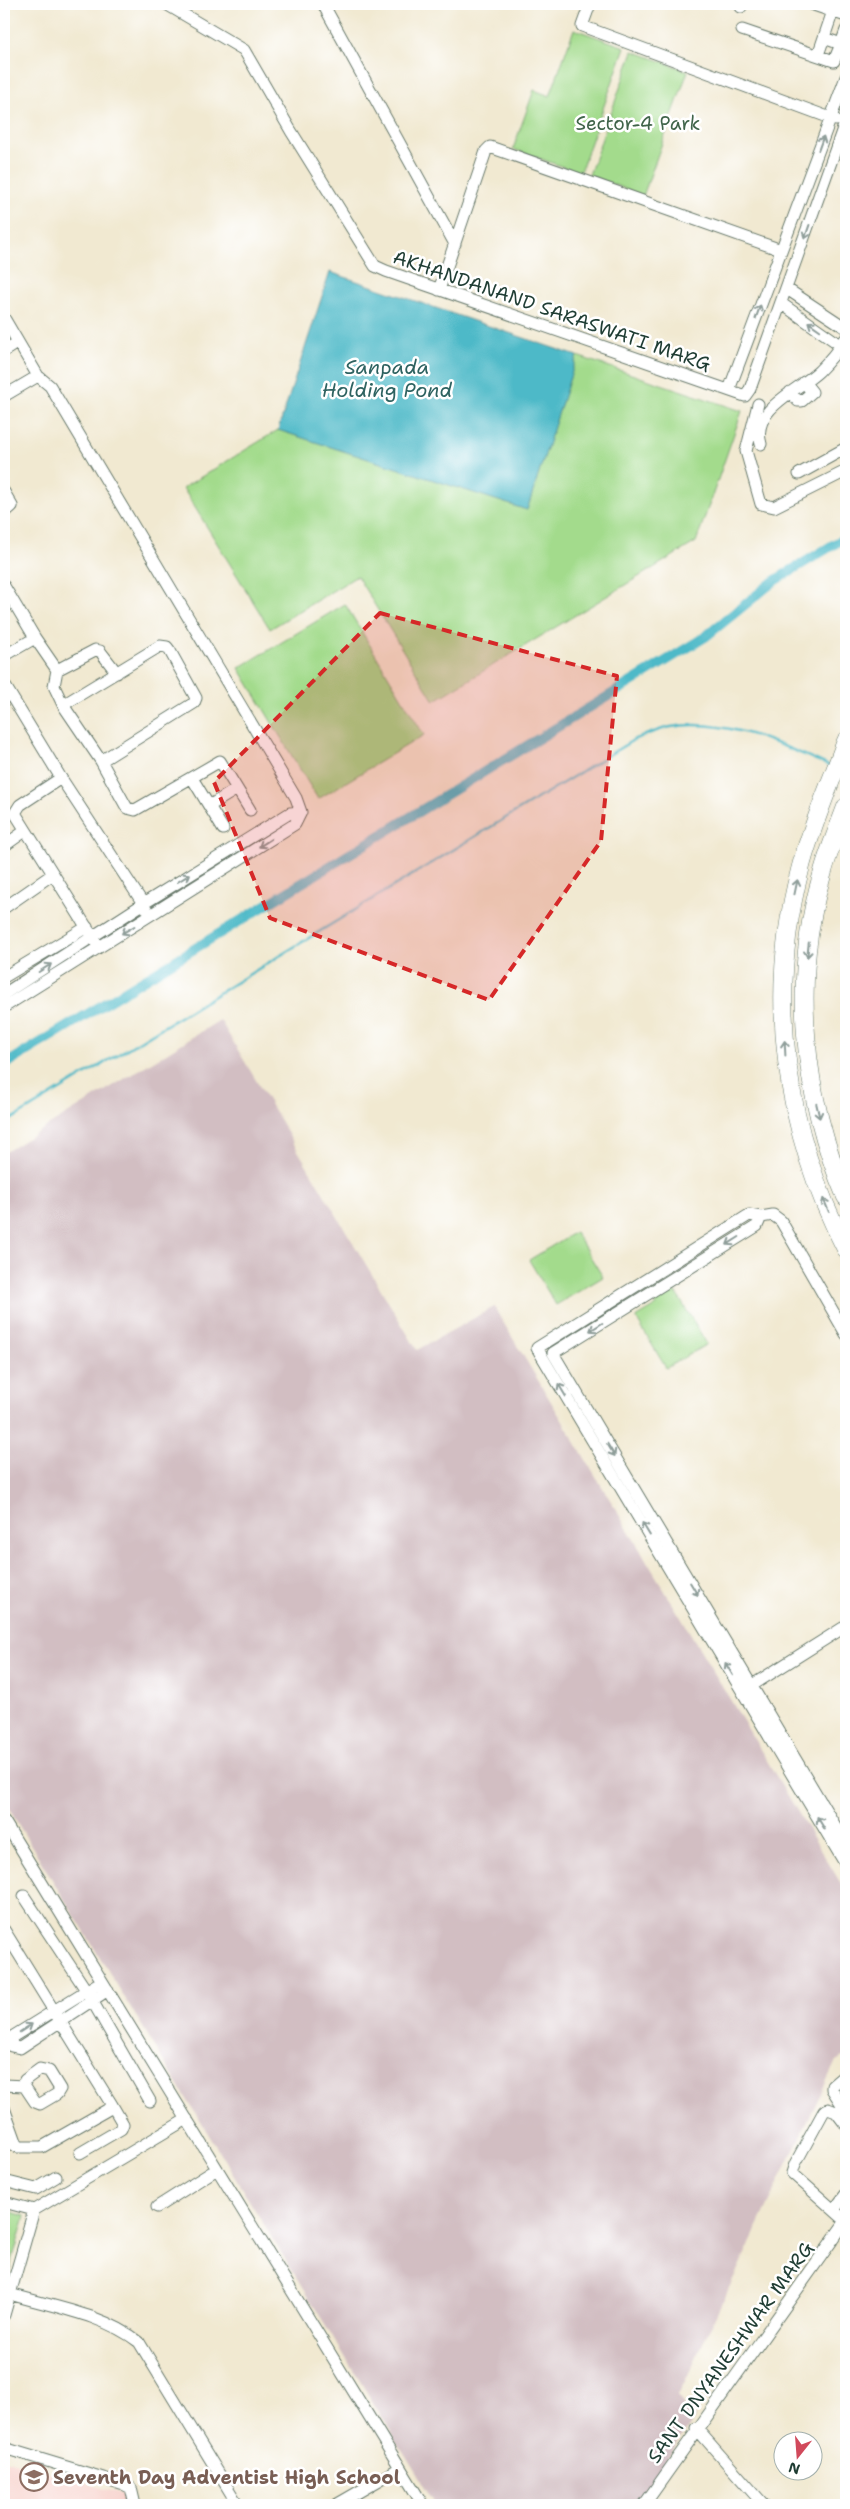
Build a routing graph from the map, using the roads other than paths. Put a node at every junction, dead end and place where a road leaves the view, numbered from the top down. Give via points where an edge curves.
1 (166, 4) edge
2 (324, 4) edge
3 (590, 4) edge
4 (811, 4) edge
5 (833, 11) junction
6 (846, 16) edge
7 (829, 23) junction
8 (846, 29) edge
9 (742, 30) dead end
10 (824, 38) junction
11 (844, 45) edge
12 (818, 55) junction
13 (846, 77) edge
14 (830, 118) junction
15 (846, 122) edge
16 (813, 164) junction
17 (828, 170) junction
18 (797, 208) junction
19 (814, 213) junction
20 (455, 244) junction
21 (781, 250) junction
22 (787, 289) junction
23 (439, 290) junction
24 (782, 304) junction
25 (4, 318) edge
26 (846, 328) edge
27 (750, 336) junction
28 (18, 342) junction
29 (768, 342) junction
30 (845, 344) edge
31 (4, 350) edge
32 (38, 376) junction
33 (729, 390) junction
34 (4, 396) edge
35 (745, 396) junction
36 (761, 444) dead end
37 (846, 448) edge
38 (846, 471) edge
39 (798, 474) dead end
40 (4, 492) edge
41 (4, 513) edge
42 (4, 586) edge
43 (35, 638) junction
44 (4, 656) edge
45 (57, 670) junction
46 (117, 673) junction
47 (4, 684) edge
48 (63, 705) junction
49 (846, 741) edge
50 (101, 761) junction
51 (61, 778) junction
52 (192, 778) junction
53 (238, 789) junction
54 (209, 806) junction
55 (250, 810) dead end
56 (300, 812) junction
57 (844, 813) edge
58 (223, 829) dead end
59 (25, 831) junction
60 (4, 846) edge
61 (53, 874) junction
62 (143, 904) junction
63 (4, 908) edge
64 (151, 916) junction
65 (86, 927) junction
66 (96, 943) junction
67 (4, 977) edge
68 (4, 994) edge
69 (4, 1007) edge
70 (846, 1197) edge
71 (760, 1217) junction
72 (846, 1249) edge
73 (846, 1334) edge
74 (537, 1348) junction
75 (553, 1353) junction
76 (846, 1626) edge
77 (747, 1688) junction
78 (4, 1821) edge
79 (9, 1839) edge
80 (846, 1844) edge
81 (846, 1865) edge
82 (24, 1896) dead end
83 (4, 1930) edge
84 (105, 1986) junction
85 (89, 1995) junction
86 (52, 2010) junction
87 (60, 2021) junction
88 (846, 2074) edge
89 (4, 2085) edge
90 (24, 2086) dead end
91 (150, 2100) dead end
92 (112, 2106) junction
93 (4, 2108) edge
94 (846, 2111) edge
95 (187, 2119) junction
96 (846, 2124) edge
97 (4, 2142) edge
98 (18, 2147) junction
99 (80, 2153) dead end
100 (217, 2169) junction
101 (56, 2177) dead end
102 (4, 2182) edge
103 (846, 2194) edge
104 (4, 2202) edge
105 (157, 2207) dead end
106 (34, 2210) junction
107 (834, 2210) junction
108 (846, 2221) edge
109 (10, 2294) junction
110 (4, 2315) edge
111 (696, 2428) junction
112 (4, 2448) edge
113 (400, 2468) junction
114 (135, 2505) edge
115 (238, 2505) edge
116 (336, 2505) edge
117 (423, 2505) edge
118 (644, 2505) edge
119 (764, 2505) edge

1 - 23 street, AKHANDANAND SARASWATI MARG via 244,50 375,266
2 - 20 street
3 - 14 street via 582,26
4 - 5 street
5 - 6 street
5 - 7 street
7 - 8 street
7 - 10 street
8 - 11 street
9 - 12 street
10 - 11 street
10 - 12 street
11 - 12 street via 834,61
13 - 14 street, AKHANDANAND SARASWATI MARG
14 - 15 street
16 -> 14 street, AKHANDANAND SARASWATI MARG
15 - 17 street
16 - 17 street
16 - 18 street, AKHANDANAND SARASWATI MARG
17 - 19 street
18 - 19 street
18 - 21 street, AKHANDANAND SARASWATI MARG
19 -> 22 street
20 - 21 street via 490,147
20 - 23 street
27 -> 21 street, AKHANDANAND SARASWATI MARG
22 - 24 street
22 - 26 street
23 - 33 street, AKHANDANAND SARASWATI MARG
24 - 29 street
30 -> 24 street
25 - 28 street
27 - 29 street
27 - 33 street, AKHANDANAND SARASWATI MARG
28 - 31 street
28 - 32 street
29 - 35 street
30 - 36 street via 818,372 790,392 760,424
32 - 34 street
32 - 56 street via 50,386 296,798
33 - 35 street, AKHANDANAND SARASWATI MARG
35 - 38 street, AKHANDANAND SARASWATI MARG via 762,405 746,451 762,504 774,507
37 - 39 street
40 - 41 street via 12,506
42 - 43 street
43 - 44 street
43 - 45 street
45 - 46 street via 100,650
45 - 48 street via 54,686
46 - 48 street
46 - 50 street via 151,650 166,647 196,698 194,703
47 - 51 street
48 - 50 street
72 -> 49 main road via 812,1174 796,1115 785,1054 782,976 800,869
50 - 52 street via 127,808 132,811
51 - 59 street via 17,809 16,818
51 - 62 street
52 - 53 street via 220,761
52 - 54 street
53 - 54 street
53 - 55 street
54 - 58 street
62 -> 56 street via 290,812
56 -> 64 street via 294,824
57 -> 70 main road via 822,875 805,976 807,1052 817,1111 833,1167
59 - 60 street
59 - 61 street
61 - 63 street
61 - 65 street
62 - 64 street
62 - 66 street
64 -> 66 street
65 - 66 street
65 - 67 street
68 -> 66 street
66 - 69 street
71 - 73 street via 774,1215 782,1221
71 - 74 street via 749,1215
71 -> 75 street via 757,1226
74 - 75 street
77 -> 74 street
75 -> 77 street
76 - 77 street
77 - 80 street
81 -> 77 street
78 - 79 street
79 - 84 street
82 - 85 street
83 - 86 street
84 - 85 street
84 - 95 street
85 - 86 street
85 - 87 street
85 - 91 street
86 - 87 street
87 -> 86 street via 20,2048 11,2046 12,2037
87 - 92 street
88 - 94 street via 832,2089
89 - 90 street
92 - 98 street via 42,2147
92 - 99 street via 123,2127
93 - 98 street
95 - 100 street
95 - 106 street
96 - 107 street via 836,2112 824,2111 792,2173
97 - 98 street
100 - 105 street
100 - 113 street
101 - 102 street via 36,2189
103 - 107 street
104 - 106 street
106 - 109 street
107 - 108 street
108 - 111 street, SANT DNYANESHWAR MARG
109 - 110 street
109 - 115 street via 103,2321 122,2329 138,2342
111 - 118 street, SANT DNYANESHWAR MARG
111 - 119 street
112 - 114 street via 122,2484 130,2488
113 - 116 street
113 - 117 street

